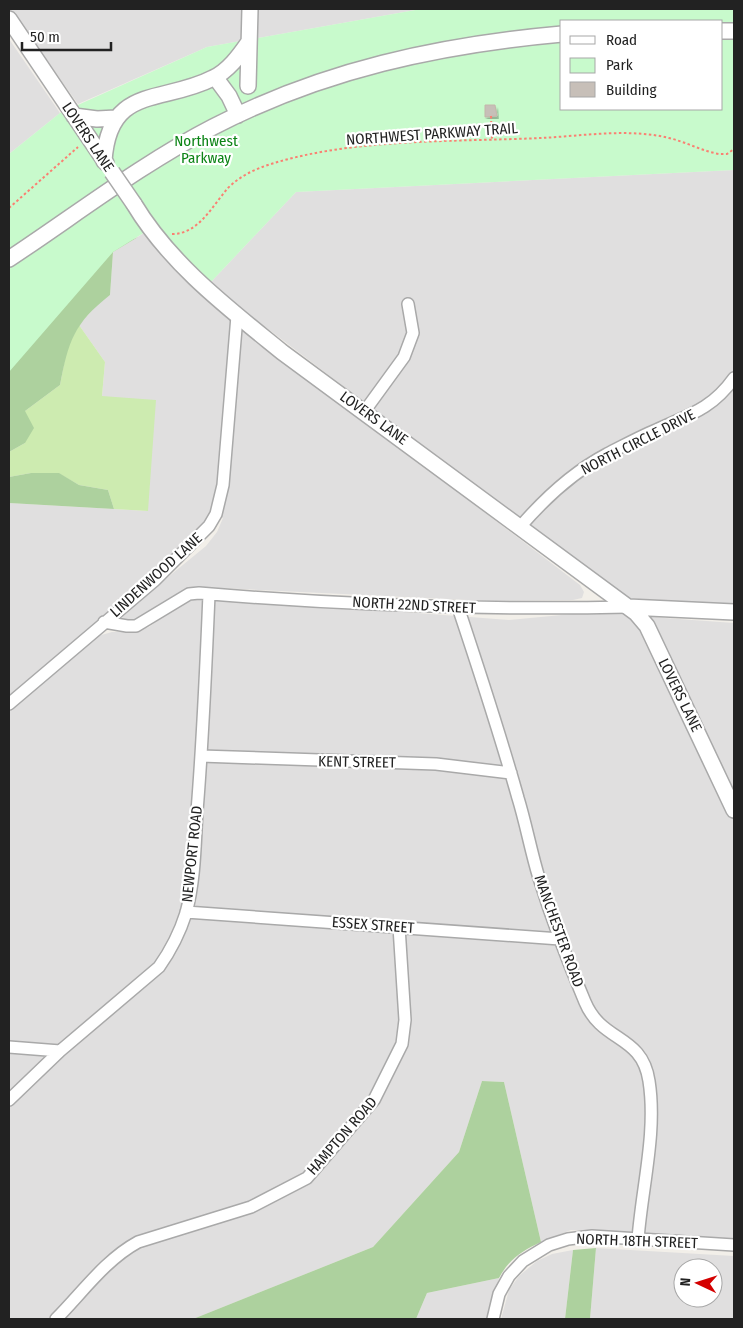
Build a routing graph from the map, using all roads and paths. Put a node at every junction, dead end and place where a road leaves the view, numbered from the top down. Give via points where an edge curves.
1 (250, 9) edge
2 (9, 19) edge
3 (560, 34) edge
4 (248, 43) junction
5 (221, 73) junction
6 (248, 86) junction
7 (256, 106) junction
8 (238, 115) junction
9 (74, 116) junction
10 (491, 116) dead end
11 (116, 118) junction
12 (88, 137) junction
13 (492, 140) junction
14 (734, 149) edge
15 (108, 166) junction
16 (9, 208) edge
17 (165, 233) dead end
18 (9, 259) edge
19 (408, 304) dead end
20 (237, 316) junction
21 (734, 378) edge
22 (364, 412) junction
23 (520, 528) junction
24 (209, 594) junction
25 (458, 607) junction
26 (628, 607) junction
27 (734, 612) edge
28 (104, 622) junction
29 (11, 700) edge
30 (201, 756) junction
31 (511, 773) junction
32 (734, 810) edge
33 (186, 912) junction
34 (399, 927) junction
35 (560, 939) junction
36 (9, 1047) edge
37 (60, 1051) junction
38 (9, 1100) edge
39 (638, 1239) junction
40 (734, 1245) edge
41 (56, 1319) edge
42 (493, 1319) edge

1 - 4 street
2 - 9 street, LOVERS LANE
3 - 7 street via 497,40 380,63
4 - 5 street
4 - 6 street
5 - 6 street via 238,74
5 - 8 street
5 - 11 street via 140,101
6 - 7 street
7 - 8 street
8 - 18 street via 168,154
9 - 11 street
9 - 12 street, LOVERS LANE
10 - 13 path
11 - 15 street via 107,134
12 - 15 street, LOVERS LANE
12 - 16 path
13 - 14 path, NORTHWEST PARKWAY TRAIL via 633,134 669,138 719,154 727,154
13 - 17 path, NORTHWEST PARKWAY TRAIL via 386,145 272,164 240,178 198,224 186,232
15 - 20 street, LOVERS LANE, bridge via 154,235
19 - 22 street via 413,333 404,356
20 - 22 street, LOVERS LANE
20 - 28 street, LINDENWOOD LANE via 222,486 216,514 196,542
21 - 23 street, NORTH CIRCLE DRIVE via 723,394 698,412 605,455 571,476 539,504
22 - 23 street, LOVERS LANE
23 - 26 street, LOVERS LANE
24 - 25 street, NORTH 22ND STREET
24 - 28 street, NORTH 22ND STREET via 189,594 136,626
24 - 30 street, NEWPORT ROAD
25 - 26 street, NORTH 22ND STREET
25 - 31 street, MANCHESTER ROAD
26 - 27 street, NORTH 22ND STREET
26 - 32 street, LOVERS LANE via 647,626
28 - 29 street, LINDENWOOD LANE
30 - 31 street, KENT STREET via 436,764
30 - 33 street, NEWPORT ROAD
31 - 35 street, MANCHESTER ROAD via 539,878
33 - 34 street, ESSEX STREET
33 - 37 street, NEWPORT ROAD via 170,952 159,967
34 - 35 street, ESSEX STREET
34 - 41 street, HAMPTON ROAD via 404,1020 402,1044 374,1100 334,1148 307,1178 257,1204 138,1242 109,1263
35 - 39 street, MANCHESTER ROAD via 589,1012 600,1027 638,1052 646,1069 650,1093 649,1135
36 - 37 street
37 - 38 street, NEWPORT ROAD
39 - 40 street, NORTH 18TH STREET
39 - 42 street, NORTH 18TH STREET via 592,1236 549,1245 523,1261 509,1276 499,1294

